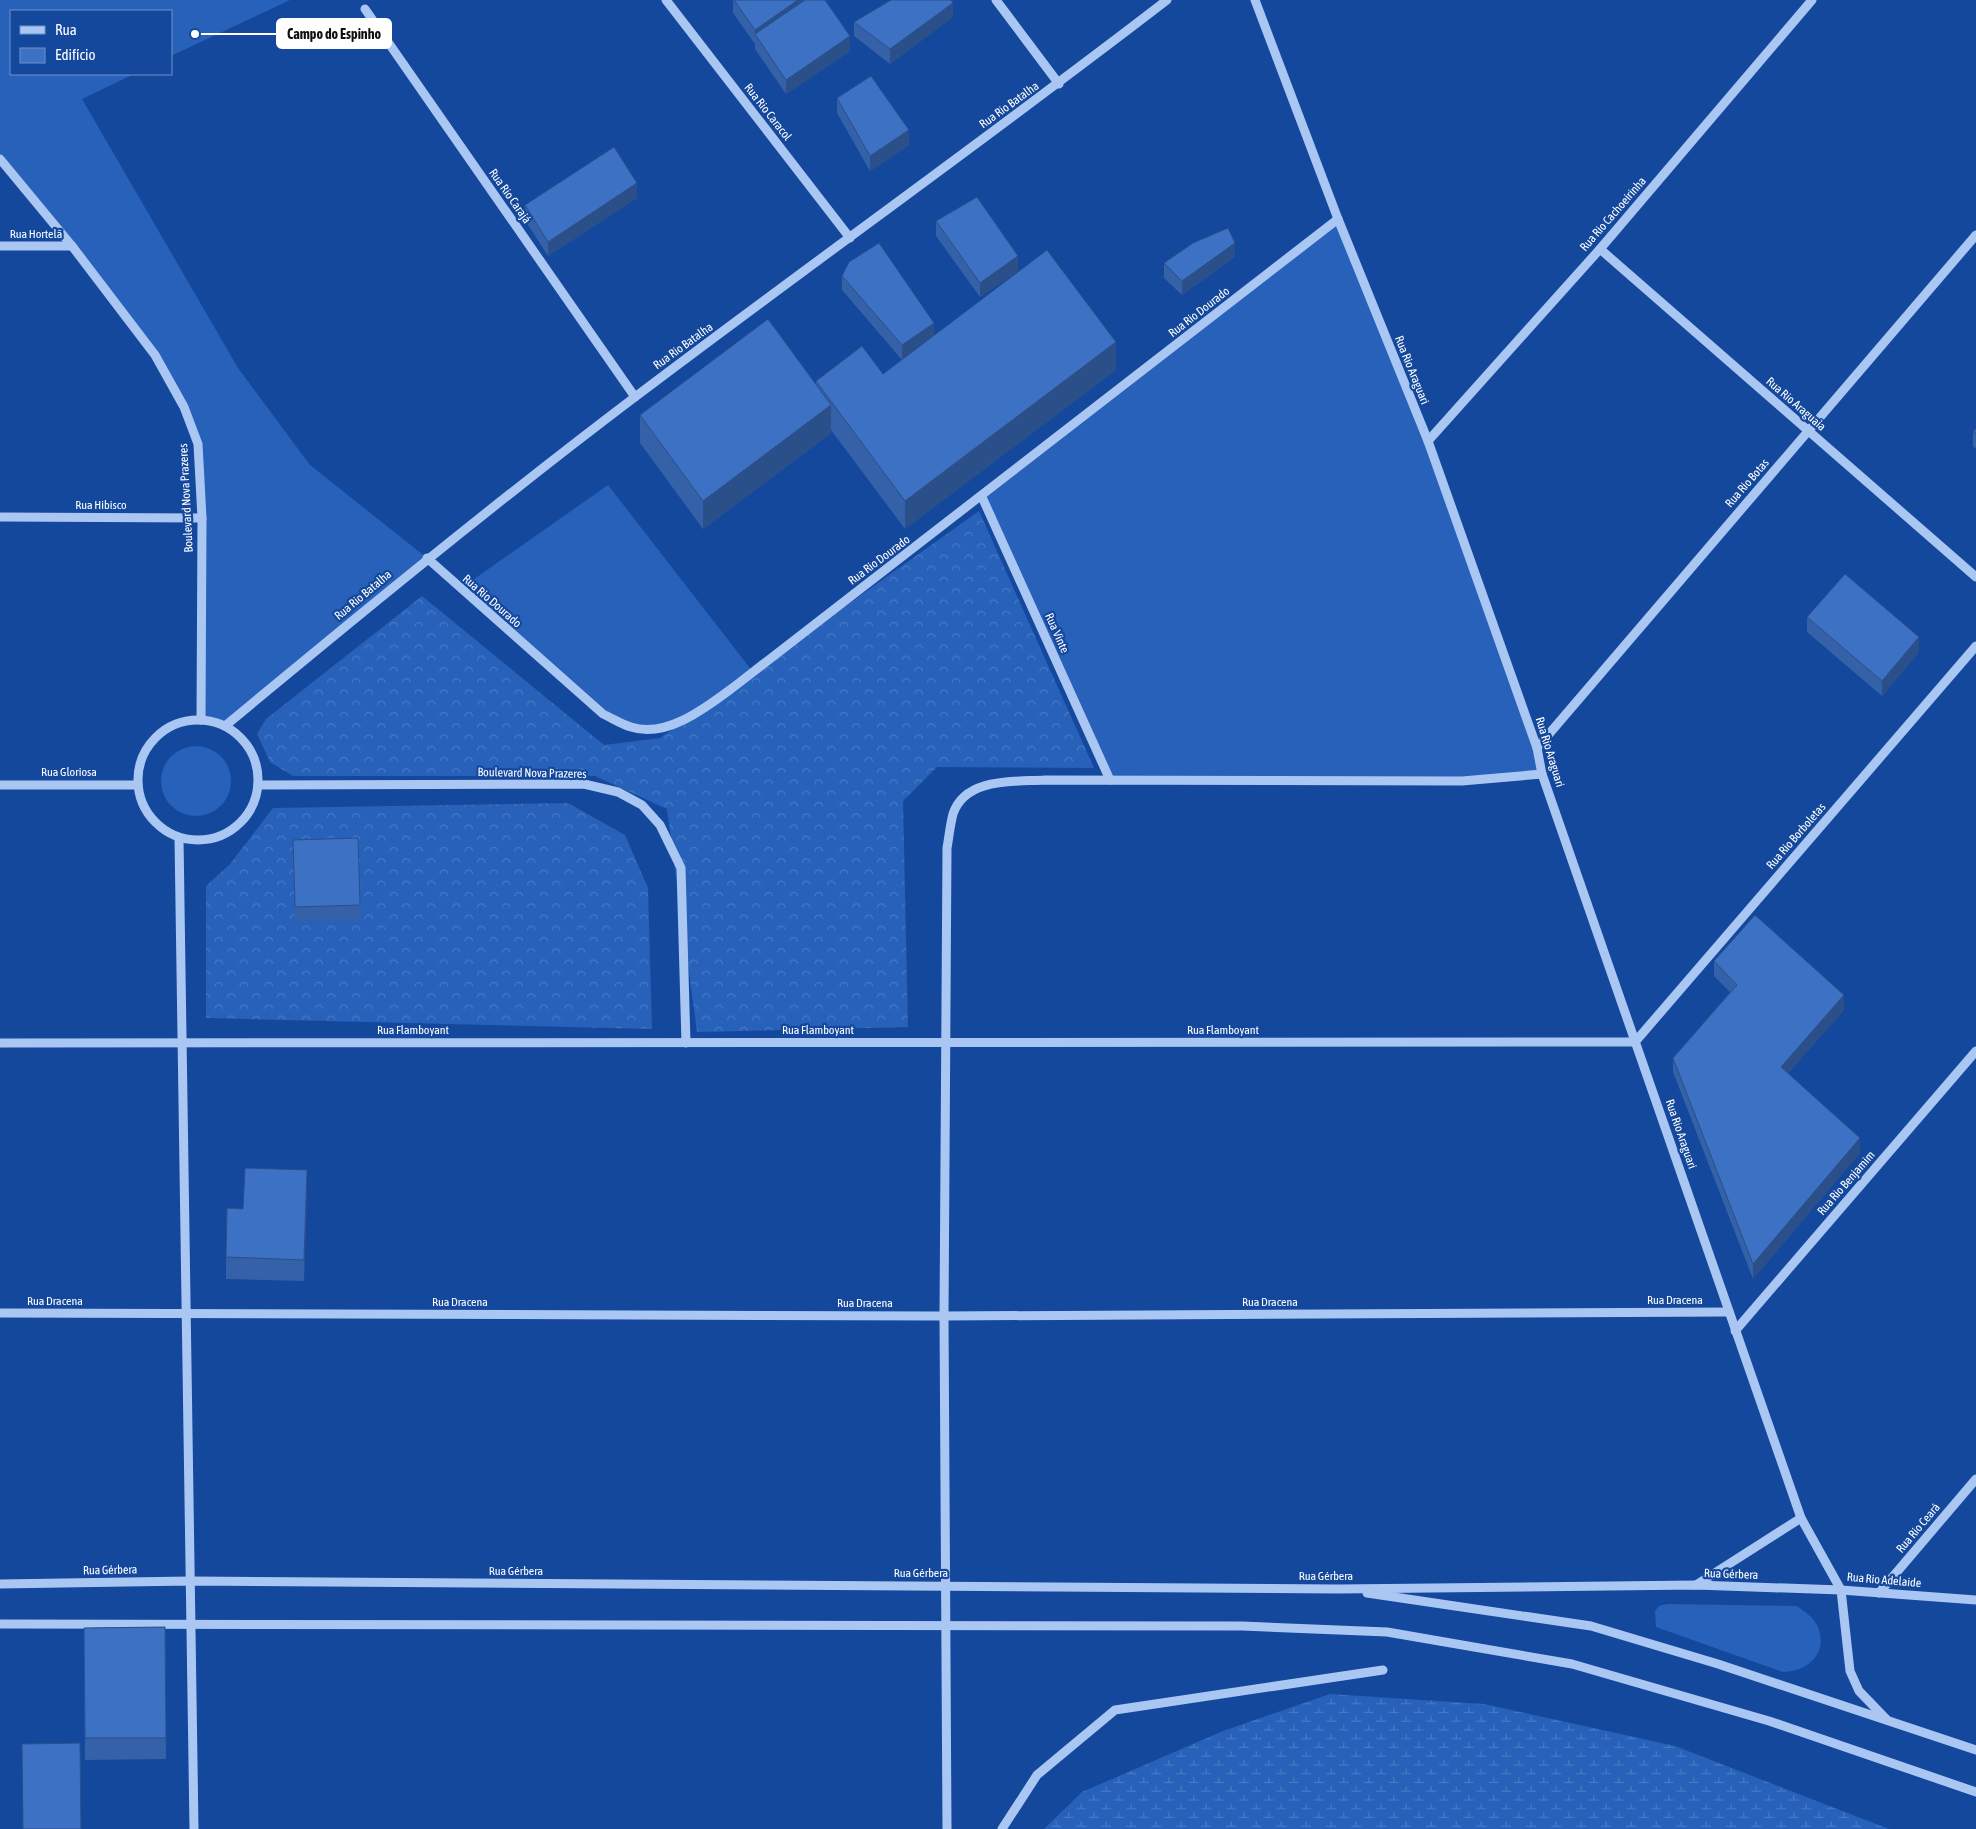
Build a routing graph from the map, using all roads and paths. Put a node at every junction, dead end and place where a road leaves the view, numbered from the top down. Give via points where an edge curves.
1 (666, 0) edge
2 (996, 0) edge
3 (1167, 0) edge
4 (1255, 0) edge
5 (1812, 0) edge
6 (364, 9) dead end
7 (1059, 84) junction
8 (0, 159) edge
9 (1338, 220) junction
10 (1976, 235) edge
11 (850, 238) junction
12 (0, 246) edge
13 (72, 246) junction
14 (1600, 249) junction
15 (635, 397) junction
16 (1809, 431) junction
17 (1428, 441) junction
18 (982, 497) junction
19 (0, 517) edge
20 (202, 518) junction
21 (427, 558) junction
22 (1976, 577) edge
23 (1976, 646) edge
24 (201, 720) junction
25 (225, 726) junction
26 (1537, 748) junction
27 (1542, 774) junction
28 (1110, 780) junction
29 (138, 784) junction
30 (0, 785) edge
31 (258, 785) junction
32 (179, 838) junction
33 (946, 1042) junction
34 (1636, 1042) junction
35 (0, 1043) edge
36 (182, 1043) junction
37 (686, 1043) junction
38 (1976, 1051) edge
39 (1730, 1312) junction
40 (0, 1313) edge
41 (186, 1314) junction
42 (944, 1316) junction
43 (1735, 1331) junction
44 (1976, 1479) edge
45 (1801, 1518) junction
46 (190, 1581) junction
47 (0, 1584) edge
48 (1696, 1585) junction
49 (947, 1586) junction
50 (1339, 1589) junction
51 (1841, 1590) junction
52 (1879, 1593) junction
53 (1976, 1600) edge
54 (191, 1623) junction
55 (0, 1624) edge
56 (947, 1625) junction
57 (1383, 1670) dead end
58 (1888, 1720) junction
59 (1976, 1750) edge
60 (1976, 1792) edge
61 (194, 1829) edge
62 (947, 1829) edge
63 (1002, 1829) edge

1 - 11 street, Rua Rio Caracol
2 - 7 street
3 - 7 street, Rua Rio Batalha
4 - 9 street, Rua Rio Araguari
5 - 14 street, Rua Rio Cachoeirinha
6 - 15 street, Rua Rio Carajá
7 - 11 street, Rua Rio Batalha
8 - 13 street, Boulevard Nova Prazeres
9 - 17 street, Rua Rio Araguari
9 - 18 street, Rua Rio Dourado
10 - 16 street, Rua Rio Botas
11 - 15 street, Rua Rio Batalha
12 - 13 street, Rua Hortelã
13 - 20 street, Boulevard Nova Prazeres via 154,355 184,407 198,444
14 - 16 street, Rua Rio Araguaia
14 - 17 street, Rua Rio Cachoeirinha
15 - 21 street, Rua Rio Batalha
16 - 22 street, Rua Rio Araguaia
16 - 26 street, Rua Rio Botas
17 - 26 street, Rua Rio Araguari
18 - 21 street, Rua Rio Dourado via 708,707 654,729 631,728 602,714
18 - 28 street, Rua Vinte
19 - 20 street, Rua Hibisco
20 - 24 street, Boulevard Nova Prazeres
21 - 25 street, Rua Rio Batalha
23 - 34 street, Rua Rio Borboletas
24 - 25 street
24 - 29 street via 175,725 149,746 140,765
25 - 31 street via 250,750 257,767
26 - 27 street, Rua Rio Araguari
27 - 28 street via 1462,781
27 - 34 street, Rua Rio Araguari
28 - 33 street via 1045,780 984,785 967,794 954,812 947,848
29 - 30 street, Rua Gloriosa
29 - 32 street via 142,802 151,817 164,830
31 - 32 street via 248,814 224,835 194,841
31 - 37 street, Boulevard Nova Prazeres via 584,784 618,792 642,805 660,825 681,868
32 - 36 street
33 - 34 street, Rua Flamboyant
33 - 37 street, Rua Flamboyant
33 - 42 street
34 - 39 street, Rua Rio Araguari
35 - 36 street, Rua Flamboyant
36 - 37 street, Rua Flamboyant
36 - 41 street
38 - 43 street, Rua Rio Benjamim
39 - 42 street, Rua Dracena
39 - 43 street, Rua Rio Araguari
40 - 41 street, Rua Dracena
41 - 42 street, Rua Dracena
41 - 46 street
42 - 49 street
43 - 45 street, Rua Rio Araguari
44 - 52 street, Rua Rio Ceará
45 - 48 street
45 - 51 street, Rua Rio Adelaide
46 - 47 street, Rua Gérbera
46 - 49 street, Rua Gérbera
46 - 54 street
48 - 50 street, Rua Gérbera
48 - 51 street, Rua Gérbera
49 - 50 street, Rua Gérbera
49 - 56 street
50 - 58 street via 1591,1626
51 - 52 street, Rua Rio Adelaide
51 - 58 street via 1850,1671 1859,1691
52 - 53 street, Rua Rio Adelaide
54 - 55 street
54 - 56 street
54 - 61 street
56 - 60 street via 1242,1626 1387,1632 1572,1664 1769,1721
56 - 62 street
57 - 63 street via 1115,1710 1037,1775
58 - 59 street

